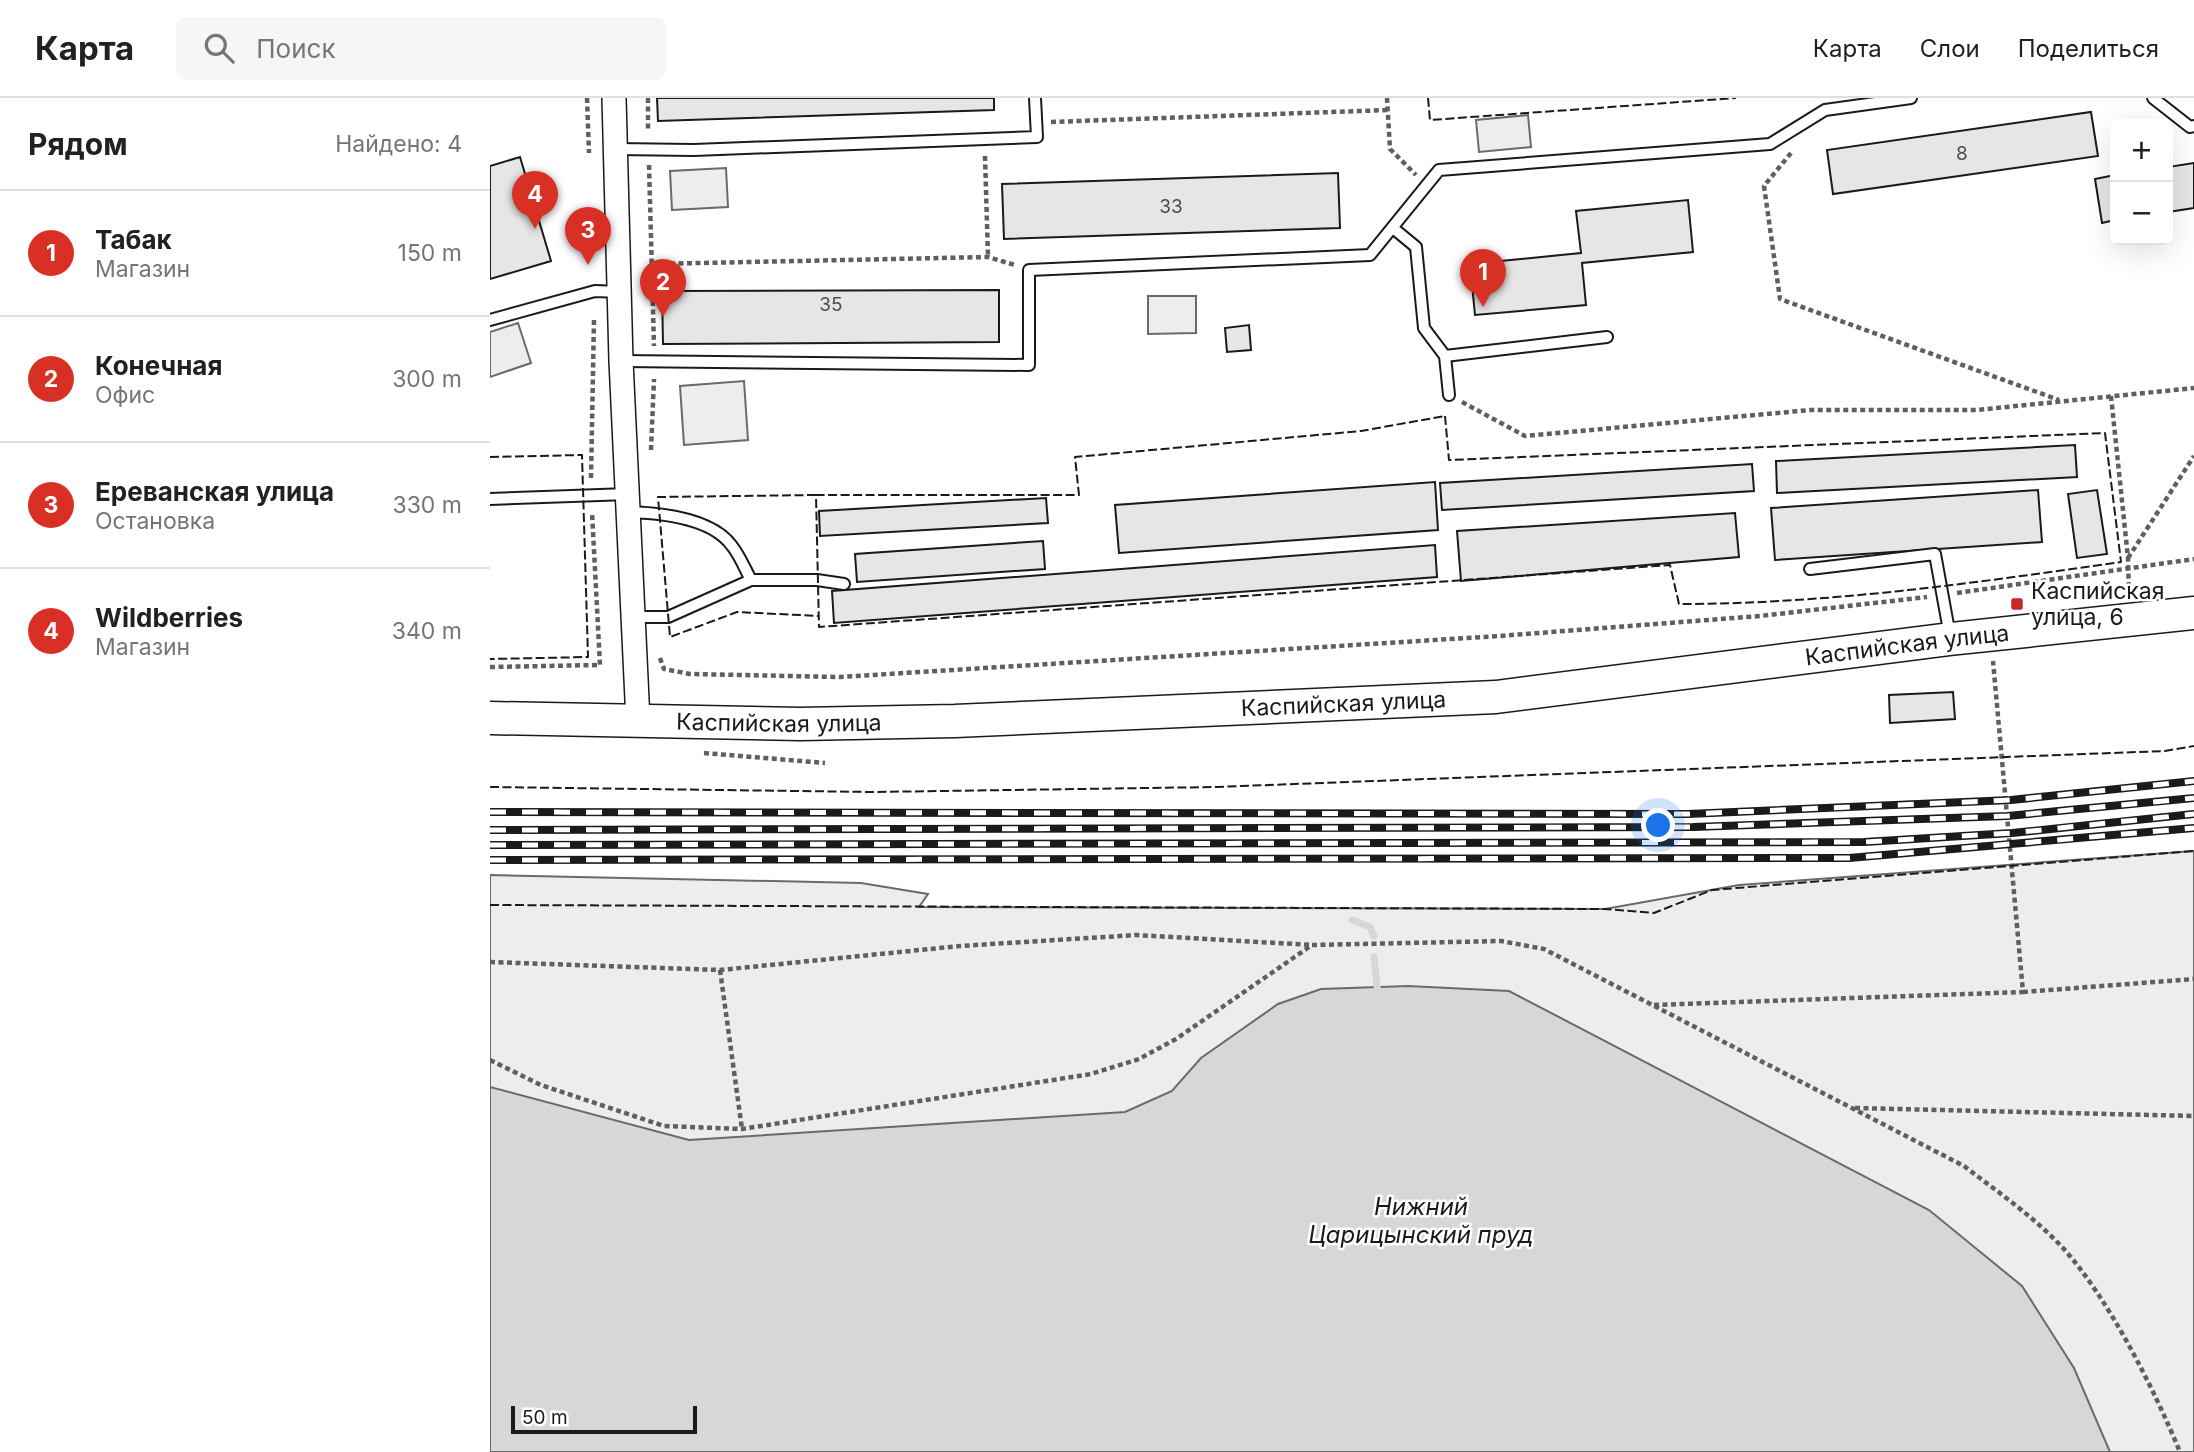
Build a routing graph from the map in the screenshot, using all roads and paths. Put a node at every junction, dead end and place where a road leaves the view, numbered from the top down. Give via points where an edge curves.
1 (587, 98) edge
2 (614, 98) edge
3 (648, 98) edge
4 (1035, 98) edge
5 (1387, 98) edge
6 (1911, 98) edge
7 (2153, 98) edge
8 (1388, 110) junction
9 (1825, 110) junction
10 (1037, 123) junction
11 (2194, 127) edge
12 (985, 139) junction
13 (649, 148) junction
14 (615, 149) junction
15 (590, 167) dead end
16 (1427, 186) junction
17 (1394, 228) junction
18 (988, 257) junction
19 (653, 264) junction
20 (1029, 270) junction
21 (595, 291) junction
22 (620, 292) junction
23 (490, 320) edge
24 (1607, 337) dead end
25 (1445, 356) junction
26 (621, 361) junction
27 (654, 361) junction
28 (2194, 388) edge
29 (1449, 395) joint
30 (2110, 396) junction
31 (2063, 401) junction
32 (2194, 456) edge
33 (650, 462) dead end
34 (592, 496) junction
35 (490, 499) edge
36 (629, 503) junction
37 (2194, 559) edge
38 (1810, 569) dead end
39 (751, 580) junction
40 (844, 584) dead end
41 (1942, 595) junction
42 (2194, 613) edge
43 (645, 617) junction
44 (1991, 636) junction
45 (1950, 639) junction
46 (490, 667) edge
47 (490, 718) edge
48 (638, 721) junction
49 (701, 752) dead end
50 (825, 763) dead end
51 (1312, 945) junction
52 (490, 962) edge
53 (720, 970) junction
54 (2194, 979) edge
55 (2023, 992) junction
56 (1652, 1005) junction
57 (490, 1060) edge
58 (1850, 1107) junction
59 (2194, 1116) edge
60 (742, 1129) junction
61 (2180, 1452) edge

1 - 15 path
2 - 14 street
3 - 13 path
4 - 10 lane
5 - 8 path
6 - 9 lane
7 - 11 lane
8 - 10 path
8 - 16 path via 1390,149
9 - 16 lane via 1770,144 1439,170
9 - 31 path via 1764,186 1780,299
10 - 12 lane via 1037,137
12 - 13 lane
12 - 18 path
13 - 14 lane
13 - 19 path
14 - 22 street
16 - 17 lane
17 - 20 lane via 1370,255
17 - 25 lane via 1416,247 1424,328
18 - 19 path
18 - 20 path
19 - 27 path
20 - 27 lane via 1029,365
21 - 22 lane
21 - 23 lane
21 - 34 path
22 - 26 street
24 - 25 lane
25 - 29 lane
26 - 27 lane
26 - 36 street
27 - 33 path
28 - 30 path
29 - 31 path via 1525,436 1810,411 1977,411
30 - 31 path
30 - 32 path via 2128,558
34 - 35 lane
34 - 36 lane
34 - 46 path via 600,665
36 - 39 lane via 713,530 732,544
36 - 43 street
37 - 41 path
38 - 41 lane via 1935,554
39 - 40 lane
39 - 43 lane via 668,617
41 - 43 path via 1760,616 1499,636 839,677 690,674 664,669
41 - 45 lane
42 - 44 main road, Каспийская улица
43 - 48 street
44 - 45 main road, Каспийская улица
44 - 55 path
45 - 48 main road, Каспийская улица via 1496,697 955,721
47 - 48 main road, Каспийская улица
49 - 50 path
51 - 53 path via 1136,935
51 - 56 path via 1501,941 1544,949
51 - 60 path via 1176,1039 1139,1059 1091,1074
52 - 53 path
53 - 60 path
54 - 55 path
55 - 56 path
56 - 58 path
57 - 60 path via 541,1085 664,1126
58 - 59 path
58 - 61 path via 1964,1166 2064,1249 2136,1362

